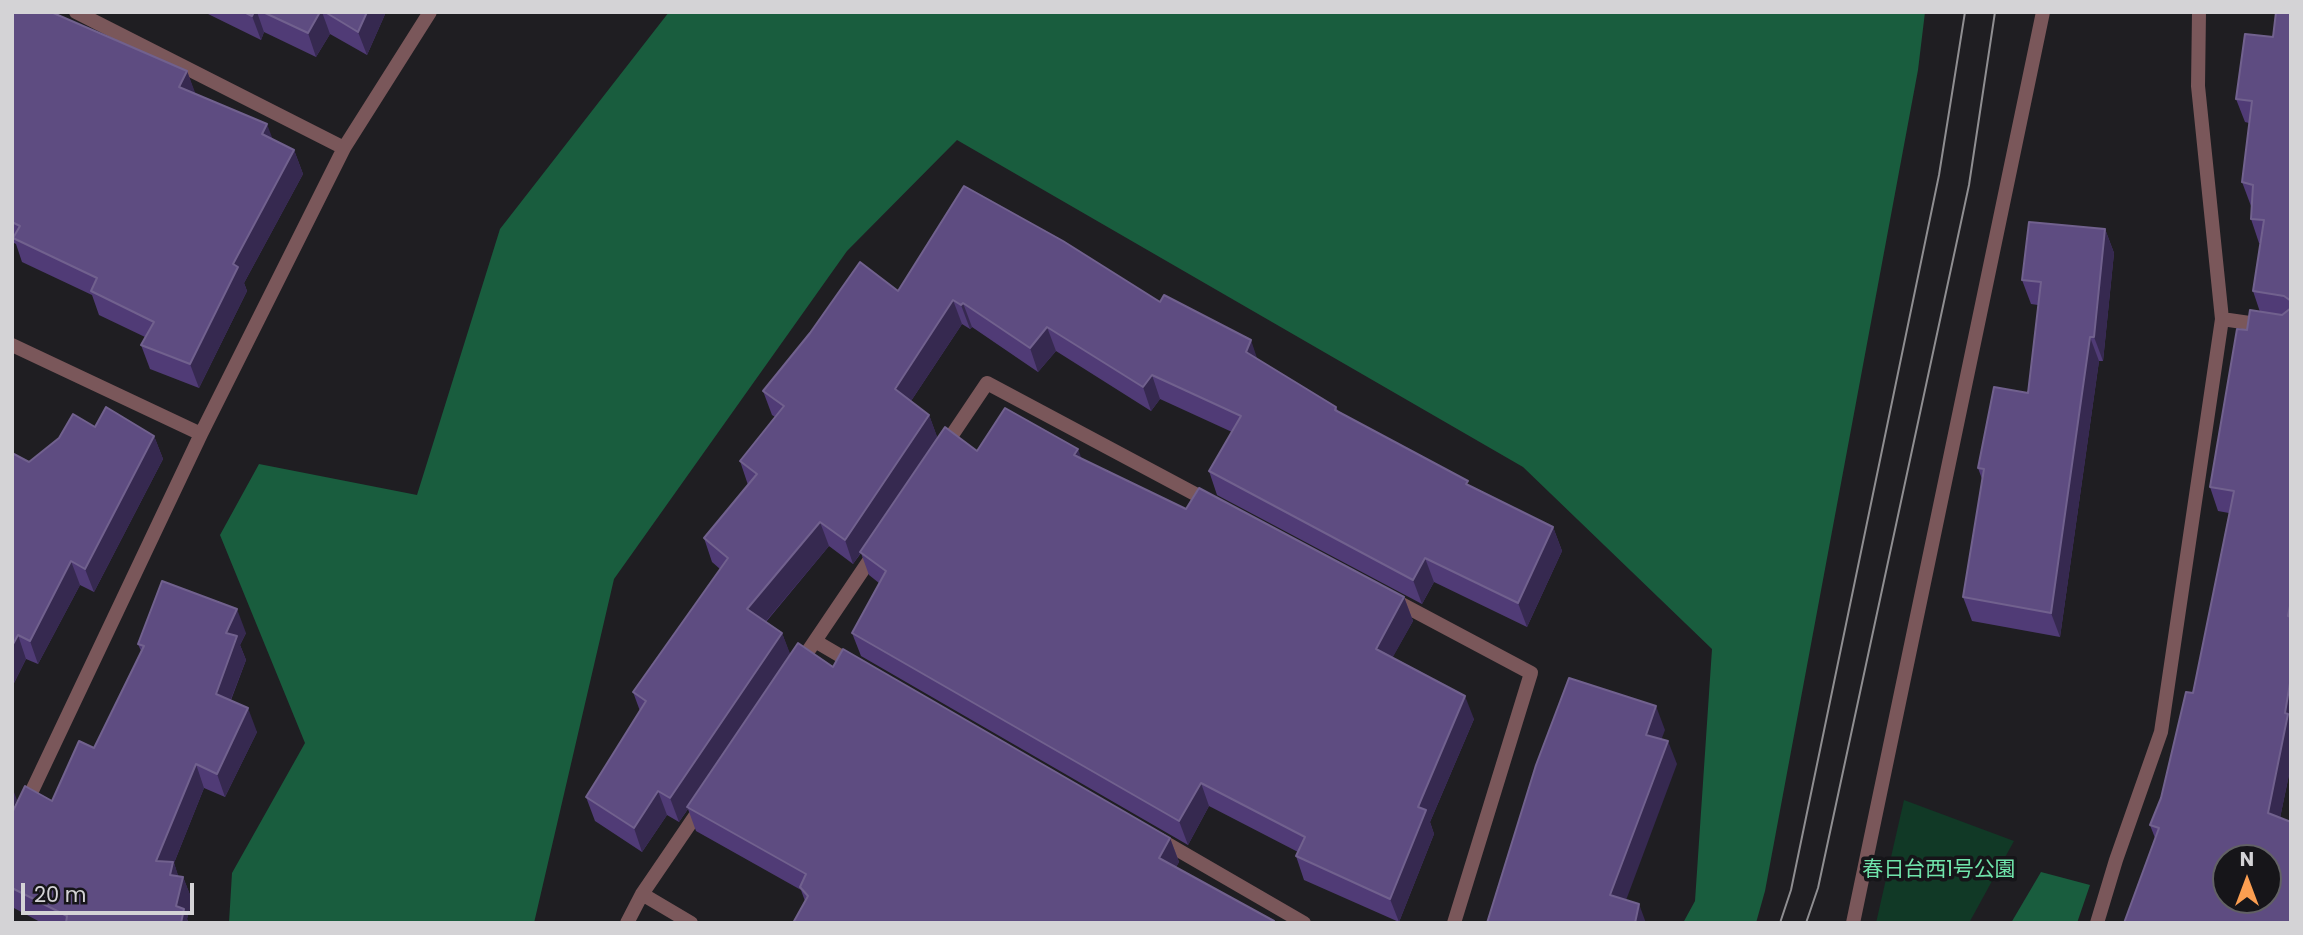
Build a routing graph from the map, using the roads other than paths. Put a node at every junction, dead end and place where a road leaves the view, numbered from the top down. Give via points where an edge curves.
1 (76, 12) edge
2 (430, 12) edge
3 (2043, 12) edge
4 (2199, 12) edge
5 (344, 148) junction
6 (2222, 319) junction
7 (2291, 329) edge
8 (15, 350) edge
9 (201, 434) junction
10 (935, 462) edge
11 (1229, 512) edge
12 (882, 540) edge
13 (1374, 589) edge
14 (815, 641) junction
15 (791, 676) edge
16 (875, 676) edge
17 (713, 791) edge
18 (12, 833) edge
19 (1149, 834) edge
20 (642, 894) junction
21 (627, 923) edge
22 (691, 923) edge
23 (1304, 923) edge
24 (1454, 923) edge
25 (1853, 923) edge
26 (2097, 923) edge

1 - 5 street
2 - 5 street
3 - 25 street
4 - 6 street via 2198,86
5 - 9 street
6 - 7 street
6 - 26 street via 2161,732
8 - 9 street
9 - 18 street
10 - 11 street via 987,383
12 - 14 street
13 - 24 street via 1531,673
14 - 15 street
14 - 16 street
17 - 20 street
19 - 23 street
20 - 21 street
20 - 22 street

